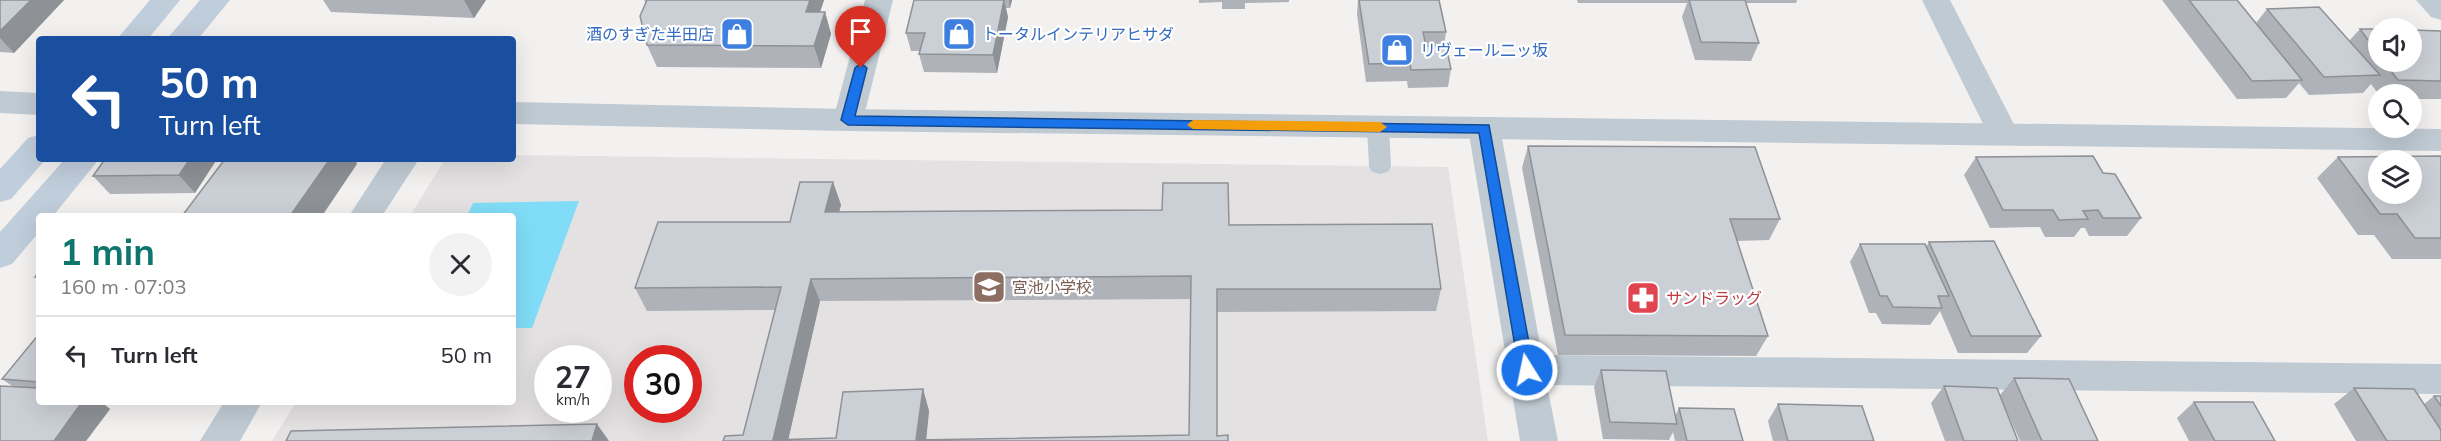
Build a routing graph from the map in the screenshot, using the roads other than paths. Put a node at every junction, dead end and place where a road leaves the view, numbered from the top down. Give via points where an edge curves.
1 (166, 0) edge
2 (216, 0) edge
3 (879, 0) edge
4 (1936, 0) edge
5 (2430, 0) edge
6 (2441, 10) edge
7 (135, 36) edge
8 (185, 36) edge
9 (0, 102) edge
10 (36, 104) edge
11 (516, 113) edge
12 (848, 120) junction
13 (1378, 127) junction
14 (1484, 128) junction
15 (2003, 134) junction
16 (2441, 140) edge
17 (36, 149) edge
18 (80, 162) edge
19 (400, 162) edge
20 (1380, 166) dead end
21 (0, 190) edge
22 (36, 213) edge
23 (36, 213) edge
24 (367, 213) edge
25 (0, 255) edge
26 (1527, 370) junction
27 (2441, 379) edge
28 (242, 405) edge
29 (219, 441) edge
30 (1539, 441) edge

1 - 7 main road
2 - 8 main road
3 - 12 street
4 - 15 street
5 - 6 street
9 - 10 street
11 - 12 street
12 - 13 street
13 - 14 street
13 - 20 lane
14 - 15 street
14 - 26 street
15 - 16 street
17 - 21 main road
18 - 22 main road
19 - 24 street
23 - 25 main road
26 - 27 street
26 - 30 street
28 - 29 street

